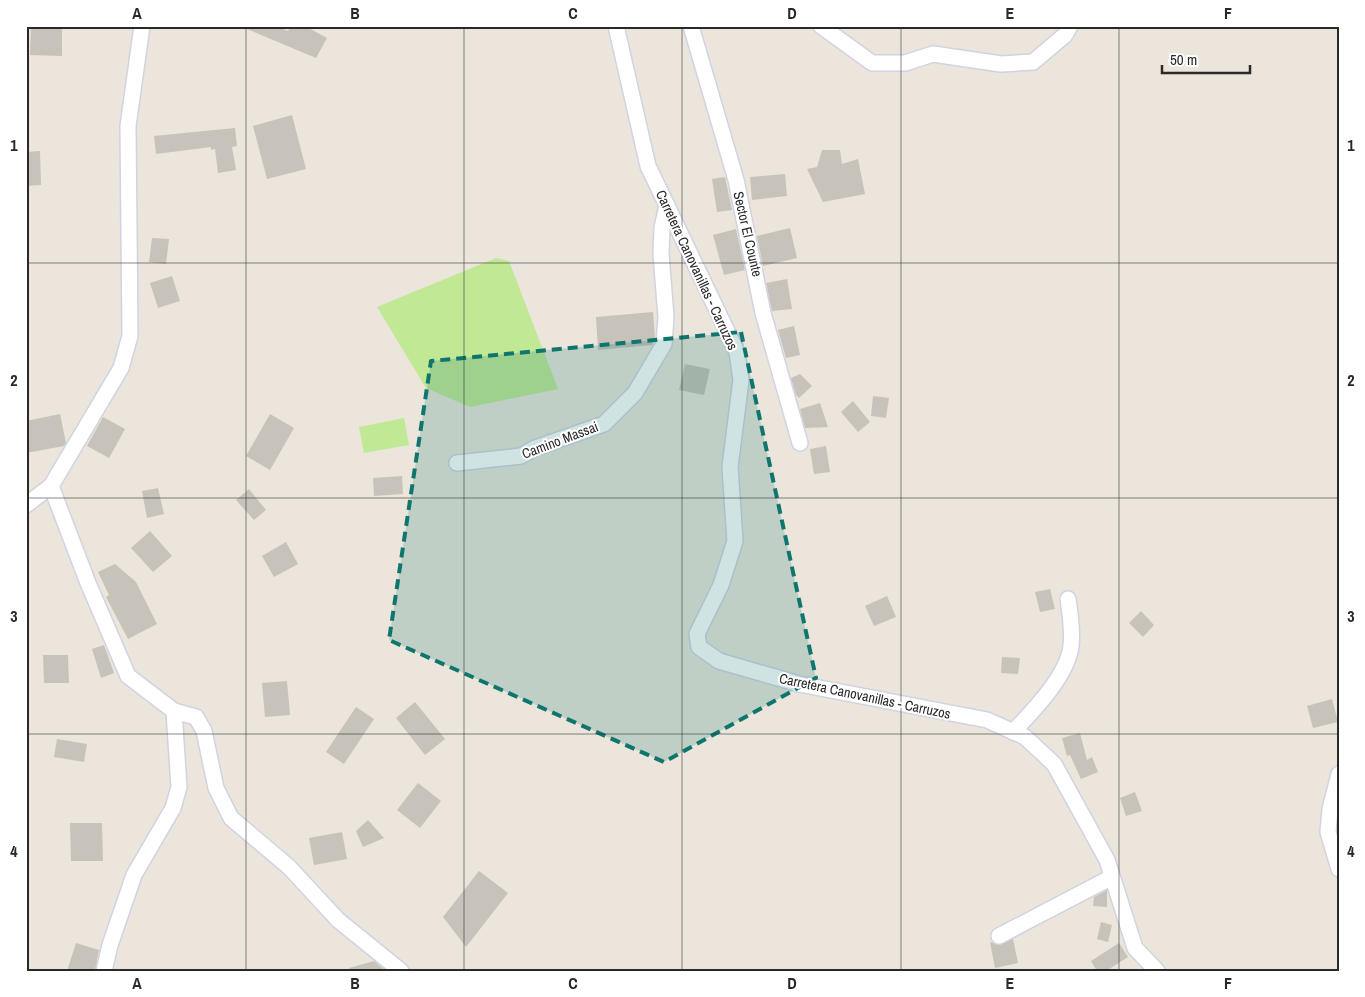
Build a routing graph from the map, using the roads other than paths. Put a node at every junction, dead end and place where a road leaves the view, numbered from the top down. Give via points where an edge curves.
1 (142, 26) edge
2 (616, 26) edge
3 (691, 26) edge
4 (821, 26) edge
5 (1070, 26) edge
6 (667, 205) junction
7 (800, 443) dead end
8 (456, 463) dead end
9 (51, 486) junction
10 (26, 505) edge
11 (1068, 599) dead end
12 (174, 711) junction
13 (1013, 732) junction
14 (1339, 774) edge
15 (1339, 869) edge
16 (1112, 877) junction
17 (999, 936) dead end
18 (104, 971) edge
19 (401, 971) edge
20 (1157, 971) edge

1 - 9 street via 128,126 130,336 121,368
2 - 6 street, Carretera Canovanillas - Carruzos via 648,166
3 - 7 street, Sector El Counte via 736,180 764,313
4 - 5 street via 872,63 905,63 934,54 1001,64 1034,62 1065,35
6 - 8 street, Camino Massai via 661,254 666,317 664,344 635,393 604,424 521,456
6 - 13 street, Carretera Canovanillas - Carruzos via 737,352 741,380 730,467 736,541 721,585 697,634 699,647 720,661 798,684 988,720
9 - 10 street
9 - 12 street via 88,584 128,676
11 - 13 street via 1072,624 1068,657 1048,690
12 - 18 street via 179,787 173,808 134,875
12 - 19 street via 196,717 204,731 216,788 230,818 289,867 338,920
13 - 16 street, Carretera Canovanillas - Carruzos via 1025,737 1054,764 1107,860
14 - 15 street via 1328,832
16 - 17 street
16 - 20 street, Carretera Canovanillas - Carruzos via 1135,948

